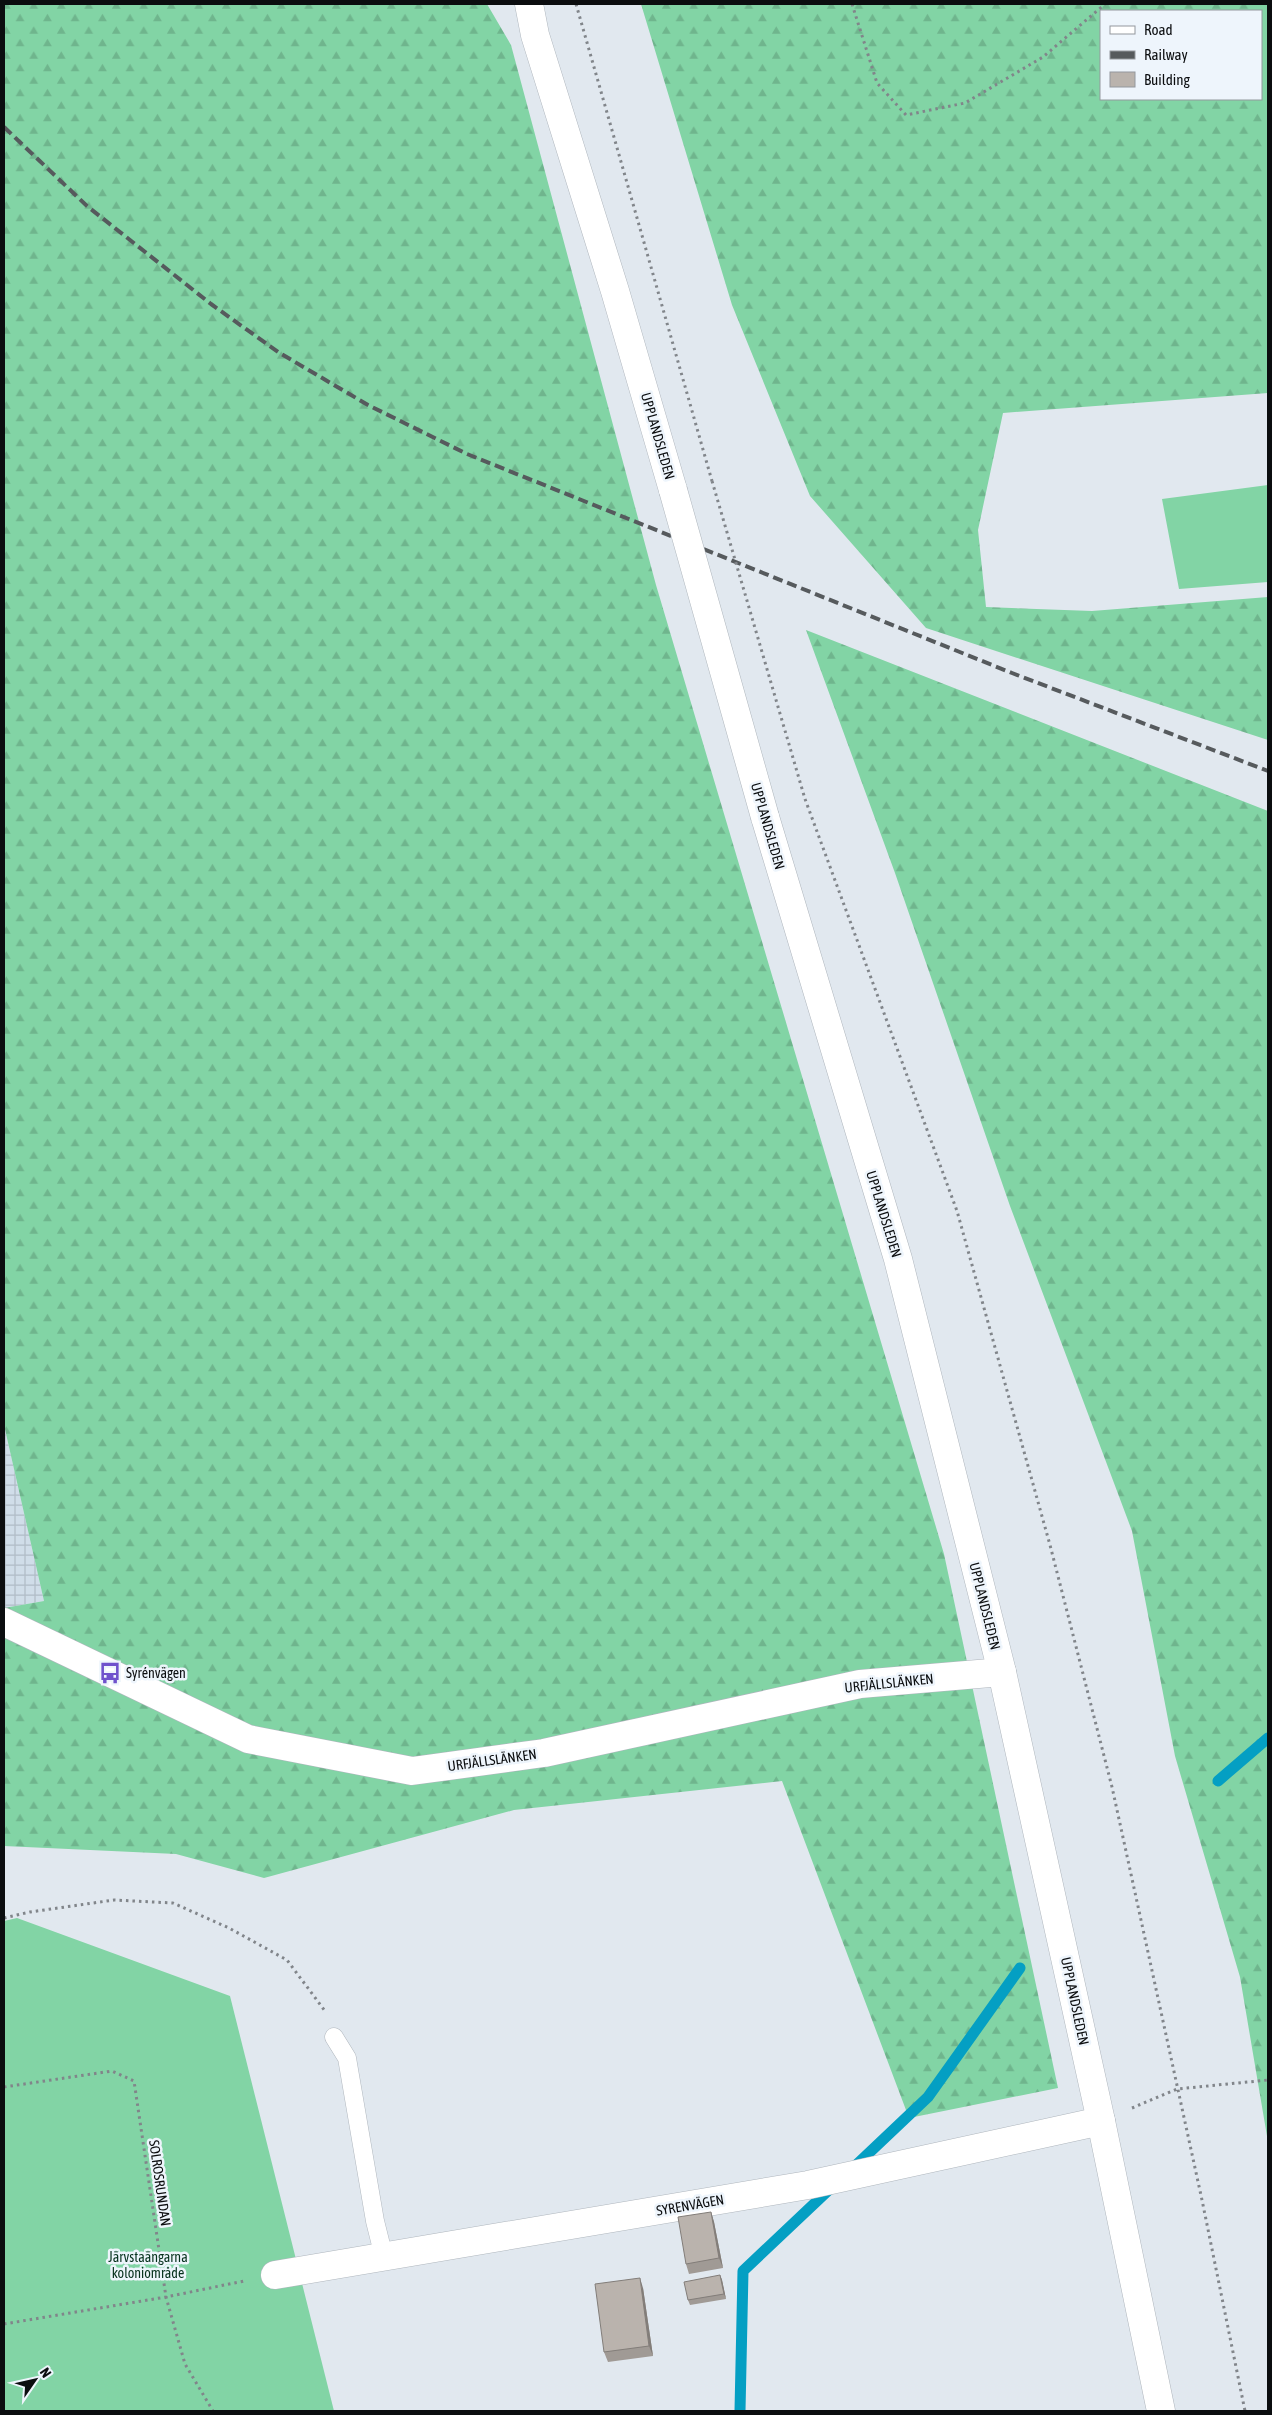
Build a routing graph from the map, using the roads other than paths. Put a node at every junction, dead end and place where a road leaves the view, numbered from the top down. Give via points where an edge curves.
1 (516, 4) edge
2 (529, 4) edge
3 (535, 35) junction
4 (4, 1622) edge
5 (1002, 1672) junction
6 (334, 2037) road end
7 (1101, 2121) junction
8 (384, 2257) junction
9 (275, 2275) road end
10 (1161, 2411) edge

1 - 3 street, UPPLANDSLEDEN
2 - 3 street, UPPLANDSLEDEN
3 - 5 street, UPPLANDSLEDEN, bridge via 615,291 765,817 898,1259
4 - 5 street, URFJÄLLSLÄNKEN via 248,1738 412,1771 544,1753 860,1684
5 - 7 street, UPPLANDSLEDEN
6 - 8 lane via 347,2058
7 - 8 street, SYRENVÄGEN via 808,2185
7 - 10 street, UPPLANDSLEDEN
8 - 9 street, SYRENVÄGEN

